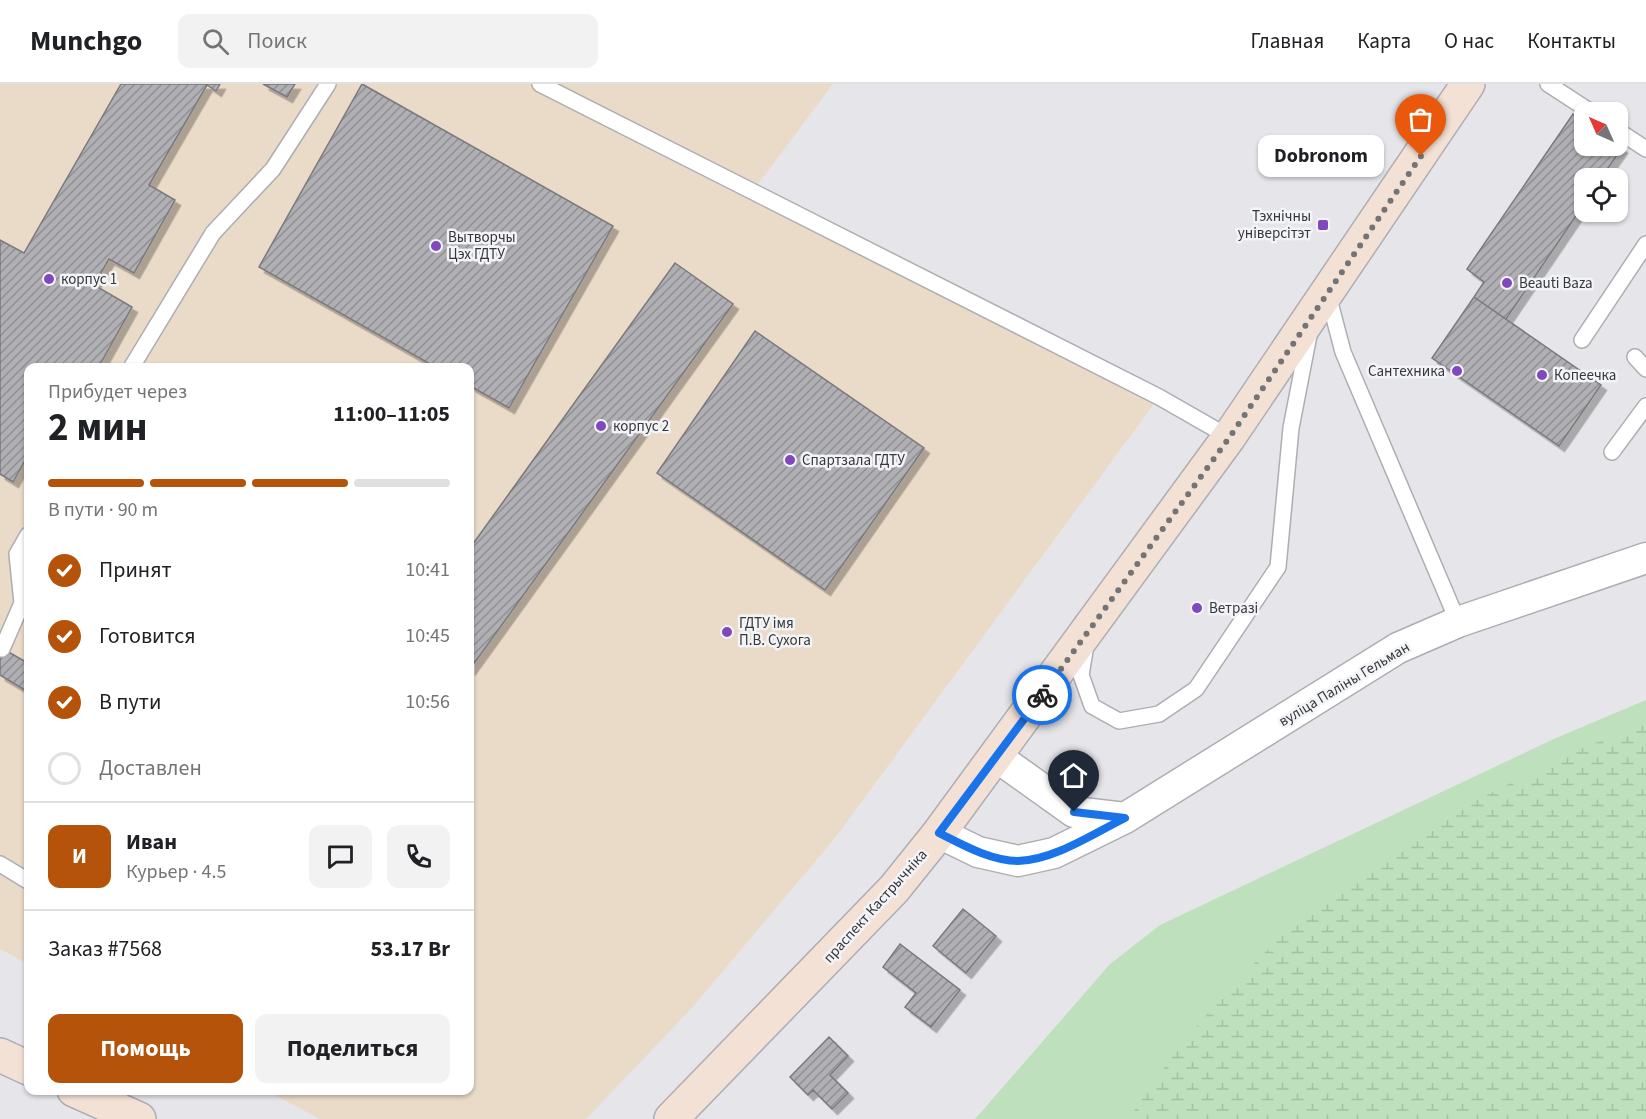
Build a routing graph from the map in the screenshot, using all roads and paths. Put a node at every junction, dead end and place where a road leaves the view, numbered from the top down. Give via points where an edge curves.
1 (328, 84) edge
2 (540, 84) edge
3 (1548, 84) edge
4 (1465, 85) edge
5 (1576, 102) edge
6 (1628, 137) edge
7 (1646, 149) edge
8 (1646, 244) edge
9 (1320, 306) junction
10 (1582, 340) dead end
11 (1635, 357) dead end
12 (134, 363) edge
13 (1646, 369) edge
14 (1646, 406) edge
15 (1229, 438) junction
16 (1612, 452) dead end
17 (24, 542) edge
18 (1646, 558) edge
19 (1458, 622) junction
20 (1089, 630) junction
21 (2, 649) dead end
22 (997, 758) junction
23 (1125, 818) junction
24 (939, 833) junction
25 (0, 864) edge
26 (24, 879) edge
27 (0, 1055) edge
28 (24, 1066) edge
29 (85, 1095) edge
30 (139, 1119) edge
31 (671, 1119) edge

1 - 12 lane via 273,169 213,233
2 - 15 lane via 1159,397
3 - 5 lane
4 - 9 main road, праспект Кастрычніка
6 - 7 lane
8 - 10 lane
9 - 15 main road, праспект Кастрычніка
9 - 19 lane
9 - 20 lane via 1291,428 1278,567 1196,689 1159,714 1119,721 1092,706 1081,675
11 - 13 lane
14 - 16 lane
15 - 20 main road, праспект Кастрычніка
17 - 21 lane via 17,554 22,603
18 - 19 street, вуліца Паліны Гельман
19 - 23 street, вуліца Паліны Гельман via 1398,648
20 - 22 main road, праспект Кастрычніка
22 - 23 street via 1074,812
22 - 24 main road, праспект Кастрычніка
23 - 24 street, вуліца Паліны Гельман via 1054,852 1018,861 978,852
24 - 31 main road, праспект Кастрычніка via 894,890
25 - 26 lane
27 - 28 main road
29 - 30 main road

